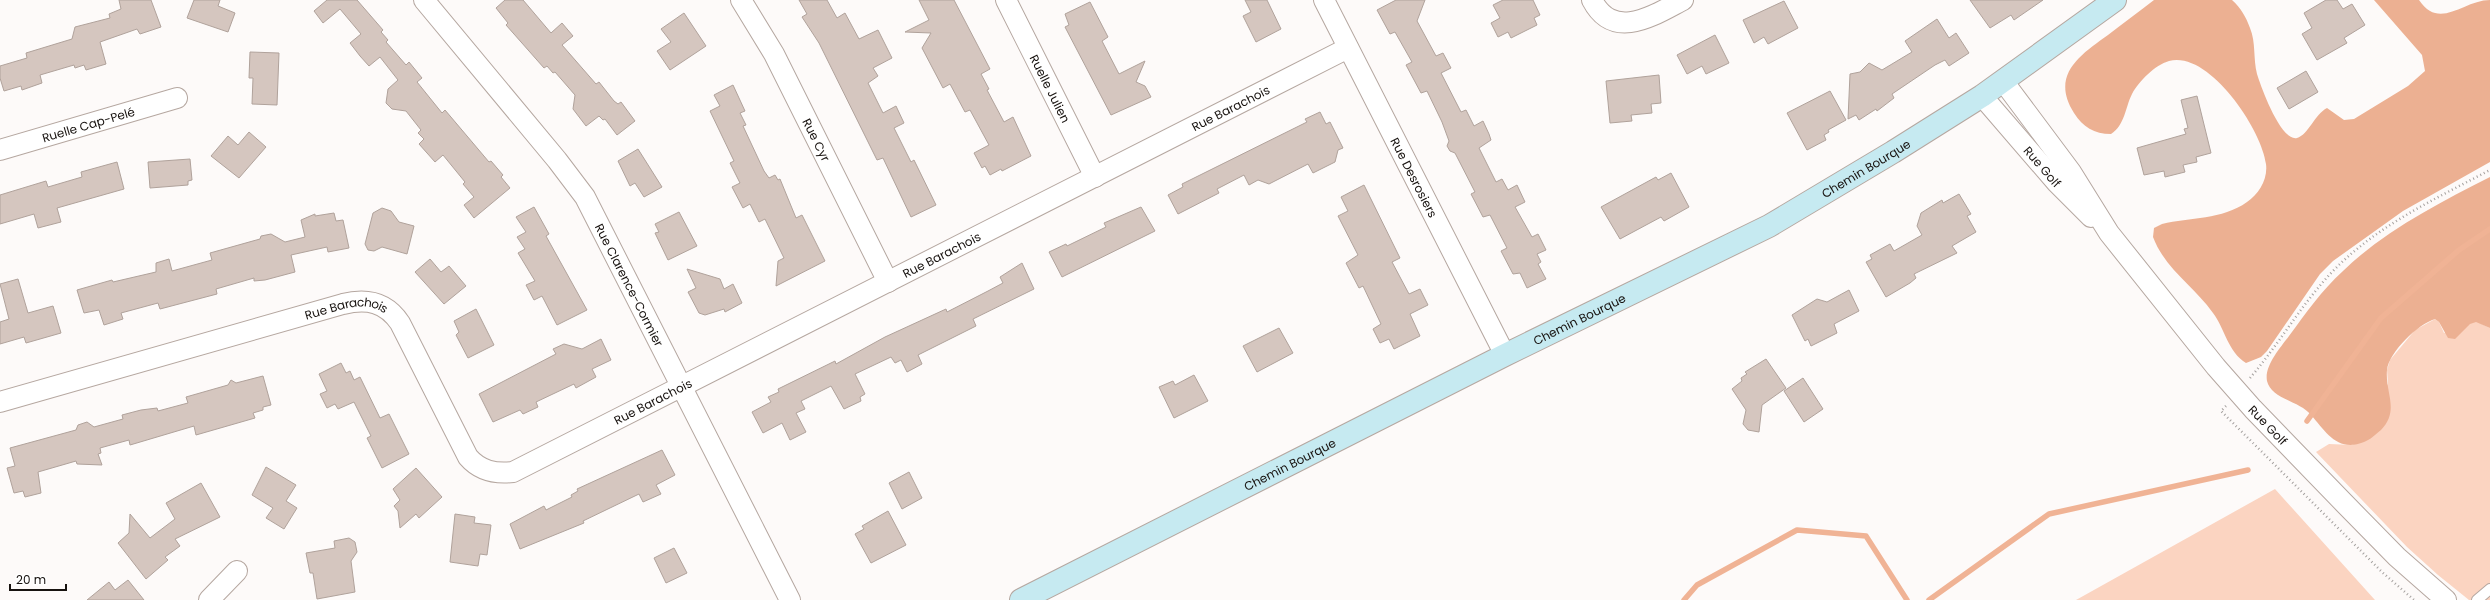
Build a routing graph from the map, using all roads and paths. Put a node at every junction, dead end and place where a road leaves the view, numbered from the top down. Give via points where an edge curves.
1 (424, 0) edge
2 (741, 0) edge
3 (1006, 0) edge
4 (1324, 0) edge
5 (1592, 0) edge
6 (1683, 0) edge
7 (2115, 0) edge
8 (1348, 48) junction
9 (2003, 81) junction
10 (1982, 96) junction
11 (177, 98) dead end
12 (0, 150) edge
13 (2490, 170) edge
14 (1095, 177) junction
15 (2109, 233) junction
16 (888, 282) junction
17 (1505, 355) junction
18 (682, 387) junction
19 (2239, 392) junction
20 (0, 402) edge
21 (237, 571) dead end
22 (2490, 589) edge
23 (208, 600) edge
24 (790, 600) edge
25 (1021, 600) edge
26 (2446, 600) edge
27 (2477, 600) edge

1 - 18 street, Rue Clarence-Cormier via 585,197
2 - 16 street, Rue Cyr via 774,54
3 - 14 street, Ruelle Julien
4 - 8 street, Rue Desrosiers
5 - 6 street via 1605,16 1626,23 1647,19
7 - 9 street, Chemin Bourque
8 - 14 street, Rue Barachois
8 - 17 street, Rue Desrosiers
9 - 10 street, Chemin Bourque
9 - 15 street, Rue Golf via 2072,172
10 - 15 street, Rue Golf via 2057,184
10 - 17 street, Chemin Bourque via 1769,226
11 - 12 street, Ruelle Cap-Pelé
13 - 19 path via 2387,227 2346,258 2315,292
14 - 16 street, Rue Barachois
15 - 19 street, Rue Golf
16 - 18 street, Rue Barachois
17 - 25 street, Chemin Bourque
18 - 20 street, Rue Barachois via 522,468 504,473 488,471 473,464 468,457 397,318 382,306 361,300
18 - 24 street, Rue Clarence-Cormier
19 - 26 street, Rue Golf via 2388,548
21 - 23 street
22 - 27 lane

